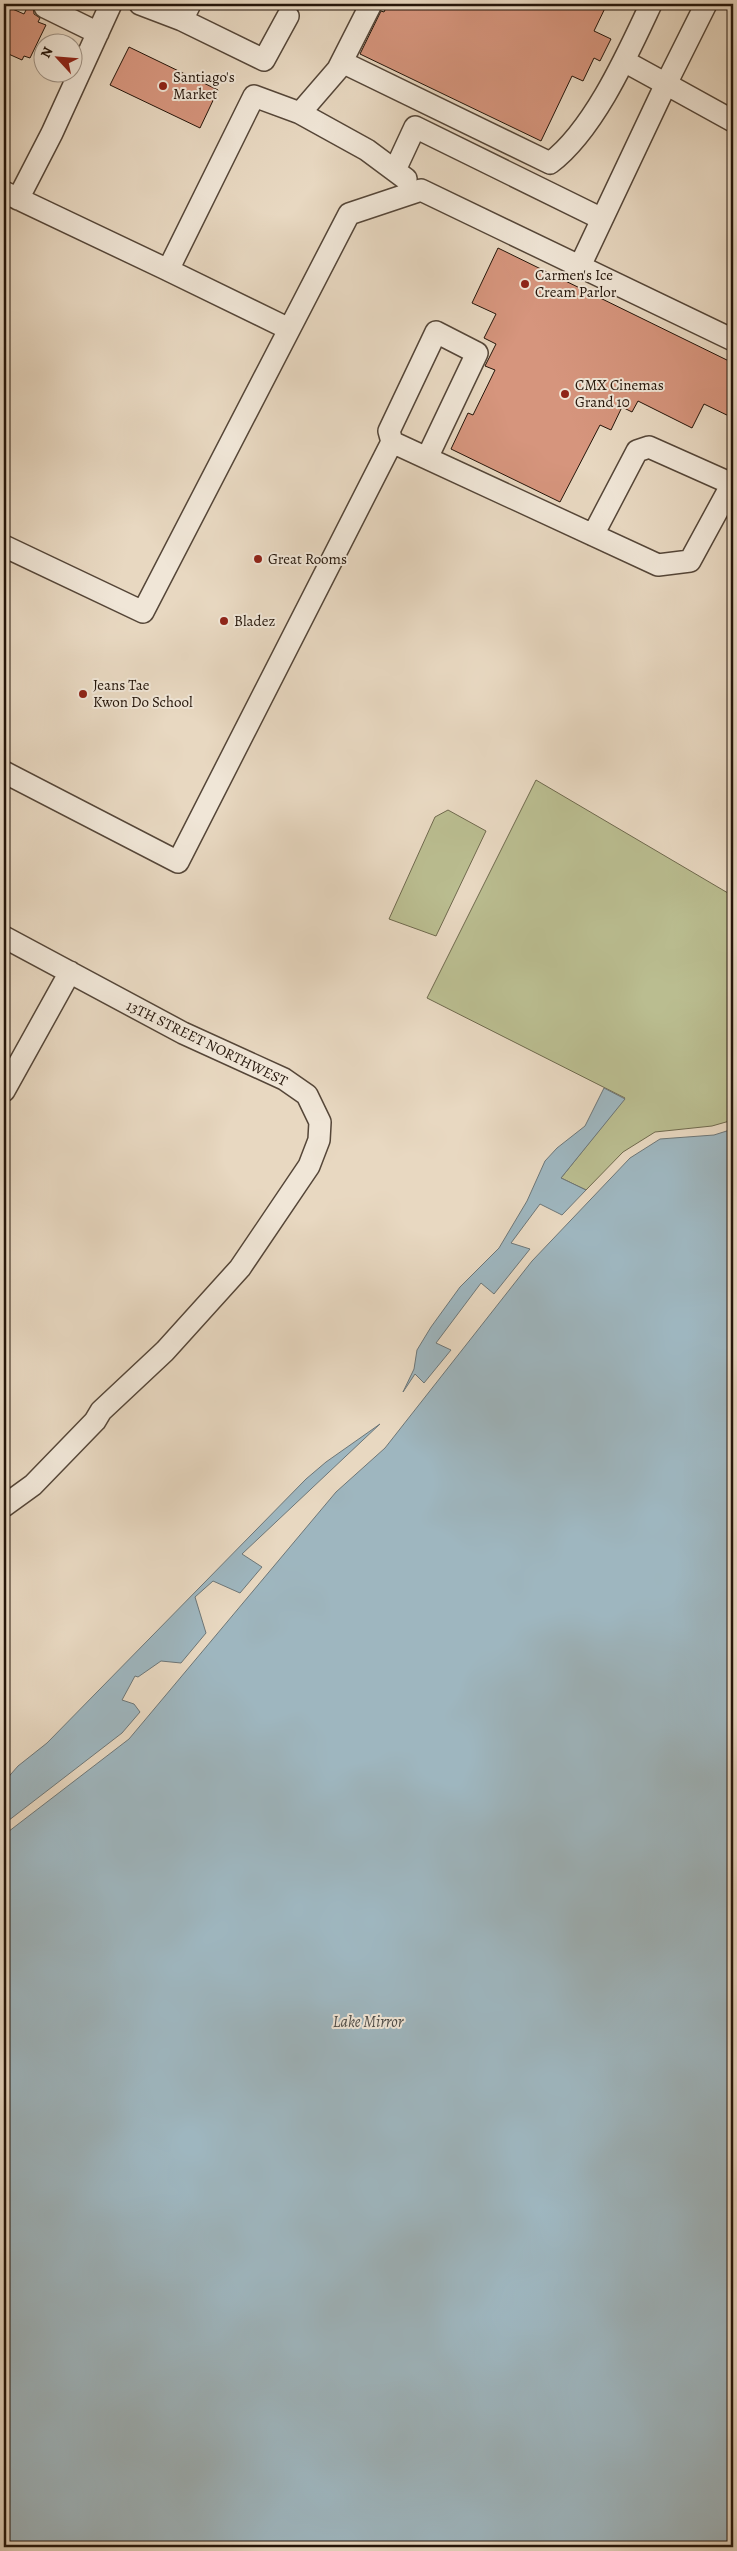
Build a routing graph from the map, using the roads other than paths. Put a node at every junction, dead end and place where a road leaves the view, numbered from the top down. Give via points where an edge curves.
1 (111, 4) edge
2 (140, 4) edge
3 (370, 4) edge
4 (651, 4) edge
5 (706, 4) edge
6 (45, 7) dead end
7 (186, 12) edge
8 (288, 16) dead end
9 (98, 33) junction
10 (624, 61) junction
11 (342, 62) junction
12 (666, 84) junction
13 (300, 113) junction
14 (733, 121) edge
15 (394, 170) junction
16 (421, 190) junction
17 (11, 195) edge
18 (602, 219) junction
19 (580, 266) junction
20 (168, 270) junction
21 (289, 329) junction
22 (733, 340) edge
23 (392, 442) junction
24 (427, 458) junction
25 (733, 483) edge
26 (593, 535) junction
27 (4, 546) edge
28 (4, 772) edge
29 (4, 937) edge
30 (70, 972) junction
31 (4, 1091) edge
32 (4, 1506) edge

1 - 9 street
2 - 7 street
3 - 11 street
4 - 10 street
5 - 12 street
6 - 9 street
7 - 8 street via 264,60
9 - 17 street via 52,133
10 - 11 street via 566,151 550,163
10 - 12 street
11 - 13 street
12 - 14 street
12 - 18 street
13 - 15 street via 367,150
13 - 20 street via 254,96
15 - 16 street
15 - 18 street via 415,127
16 - 19 street
16 - 21 street via 349,214
17 - 20 street
18 - 19 street
19 - 22 street
20 - 21 street
21 - 27 street via 143,612
23 - 24 street
23 - 24 street via 389,431 436,332 477,353
23 - 28 street via 178,862
24 - 26 street
25 - 26 street via 690,561 658,565
25 - 26 street via 648,447 637,451
29 - 30 street, 13TH STREET NORTHWEST
30 - 31 street
30 - 32 street, 13TH STREET NORTHWEST via 174,1029 294,1085 307,1095 316,1111 319,1140 309,1166 227,1283 33,1485

